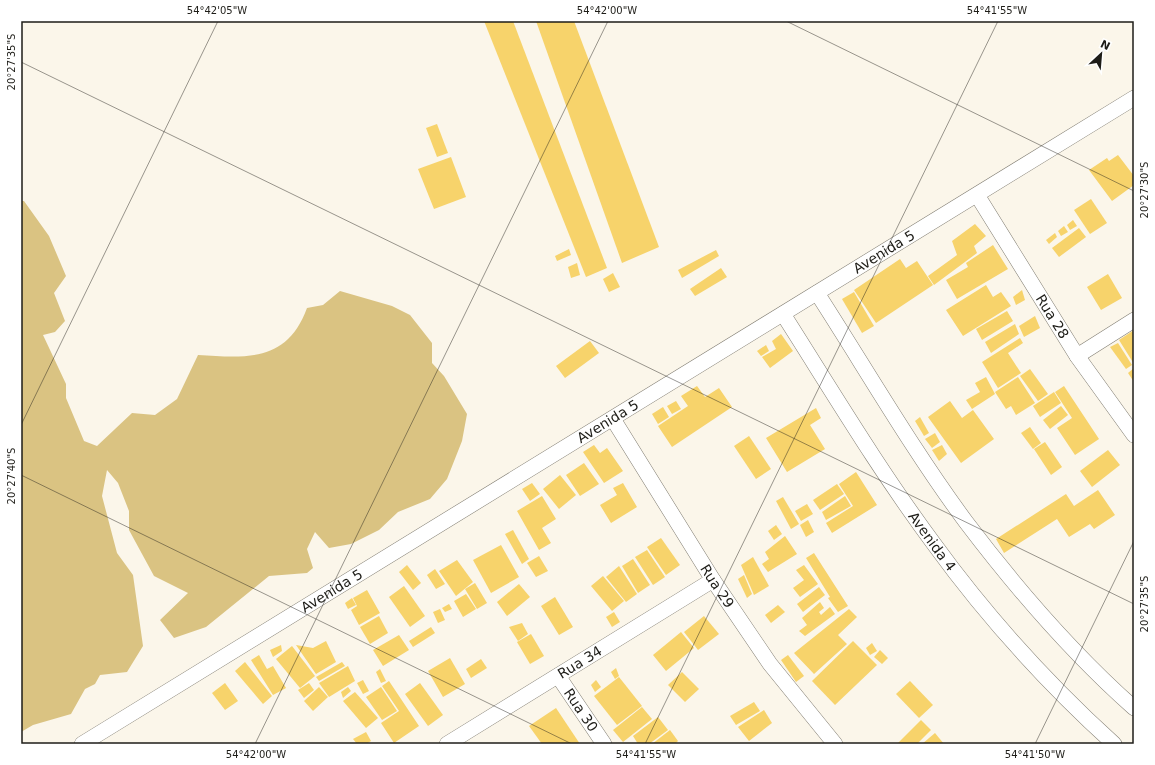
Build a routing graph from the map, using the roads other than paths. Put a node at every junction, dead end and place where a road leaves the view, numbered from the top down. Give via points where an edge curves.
1 (1134, 98) edge
2 (976, 195) junction
3 (817, 293) junction
4 (783, 314) junction
5 (1134, 320) edge
6 (1077, 356) junction
7 (613, 418) junction
8 (1134, 434) edge
9 (713, 580) junction
10 (558, 676) junction
11 (1134, 708) edge
12 (82, 744) edge
13 (447, 744) edge
14 (604, 744) edge
15 (835, 744) edge
16 (1114, 744) edge

1 - 2 street, Avenida 5
2 - 3 street, Avenida 5
2 - 6 street, Rua 28
3 - 4 street, Avenida 5
3 - 11 street via 918,453 966,521 1014,583 1063,638
4 - 7 street, Avenida 5
4 - 16 street, Avenida 4 via 885,474 934,545 1034,665
5 - 6 street
6 - 8 street, Rua 28
7 - 9 street, Rua 29
7 - 12 street, Avenida 5
9 - 10 street, Rua 34
9 - 15 street, Rua 29 via 770,664
10 - 13 street, Rua 34
10 - 14 street, Rua 30

